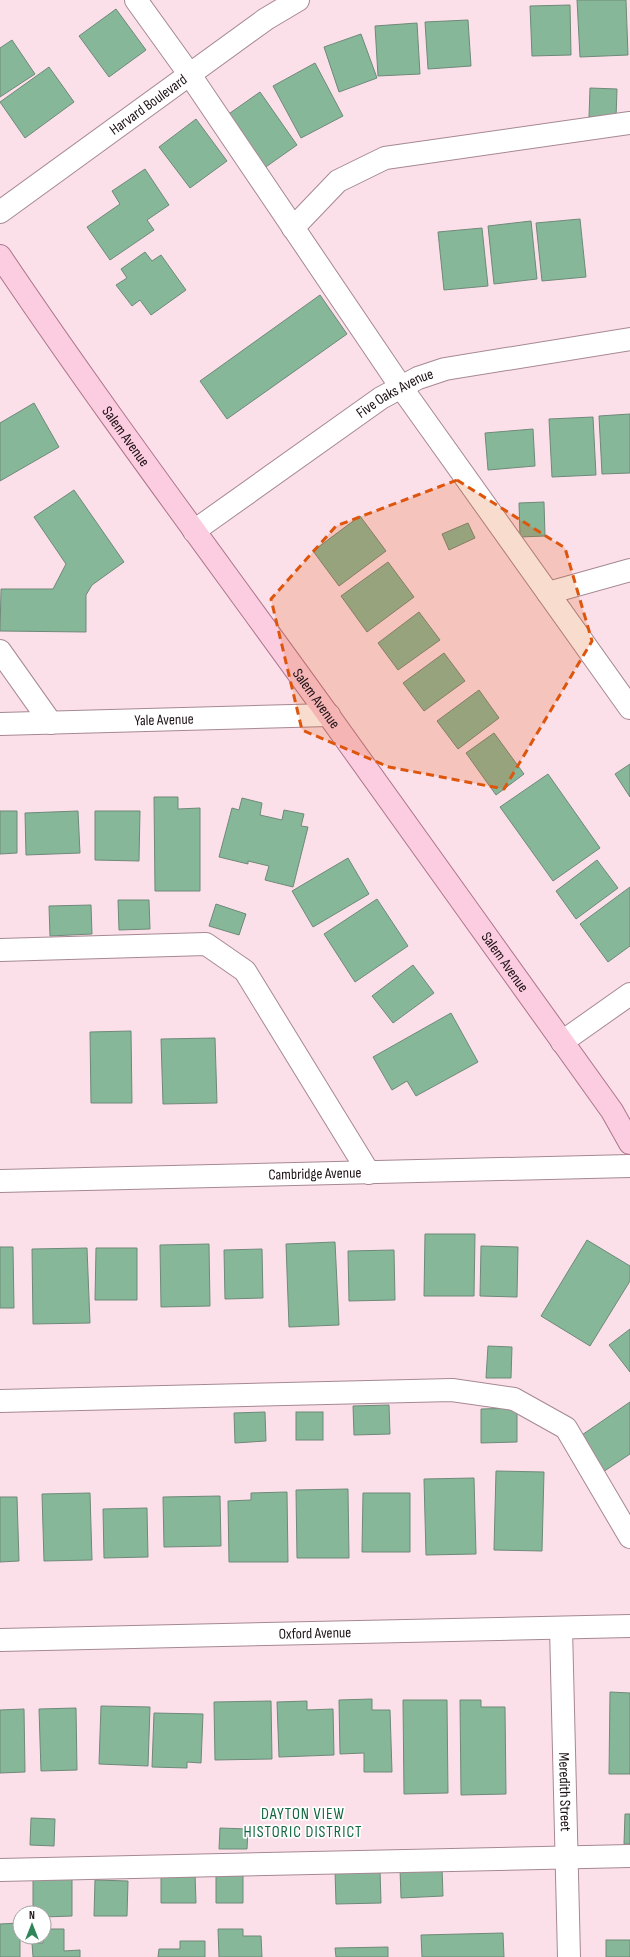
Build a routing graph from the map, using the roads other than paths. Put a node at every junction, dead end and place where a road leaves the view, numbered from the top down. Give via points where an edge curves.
1 (136, 0) edge
2 (298, 0) edge
3 (190, 74) junction
4 (630, 123) edge
5 (0, 212) edge
6 (293, 228) junction
7 (0, 256) edge
8 (6, 275) edge
9 (630, 339) edge
10 (400, 387) junction
11 (194, 531) junction
12 (630, 570) edge
13 (548, 593) junction
14 (0, 651) edge
15 (627, 699) edge
16 (329, 715) junction
17 (51, 722) junction
18 (0, 724) edge
19 (0, 950) edge
20 (630, 994) edge
21 (562, 1042) junction
22 (630, 1143) edge
23 (630, 1166) edge
24 (368, 1173) junction
25 (0, 1181) edge
26 (0, 1401) edge
27 (630, 1537) edge
28 (630, 1626) edge
29 (561, 1628) junction
30 (0, 1640) edge
31 (566, 1856) junction
32 (630, 1856) edge
33 (0, 1870) edge
34 (569, 1957) edge

1 - 3 street
2 - 3 street, Harvard Boulevard via 266,19
3 - 5 street, Harvard Boulevard
3 - 6 street
4 - 6 street via 385,158 338,181
6 - 10 street
7 - 8 main road, Salem Avenue
8 - 11 main road, Salem Avenue
9 - 10 street, Five Oaks Avenue via 446,369
10 - 11 street, Five Oaks Avenue
10 - 13 street
11 - 16 main road, Salem Avenue
12 - 13 street
13 - 15 street
14 - 17 street
16 - 17 street, Yale Avenue
16 - 21 main road, Salem Avenue
17 - 18 street, Yale Avenue
19 - 24 street via 206,944 245,971
20 - 21 street
21 - 22 main road, Salem Avenue via 612,1112
23 - 24 street, Cambridge Avenue
24 - 25 street, Cambridge Avenue
26 - 27 street via 452,1390 514,1399 566,1428
28 - 29 street, Oxford Avenue
29 - 30 street, Oxford Avenue
29 - 31 street, Meredith Street
31 - 32 street
31 - 33 street
31 - 34 street, Meredith Street

